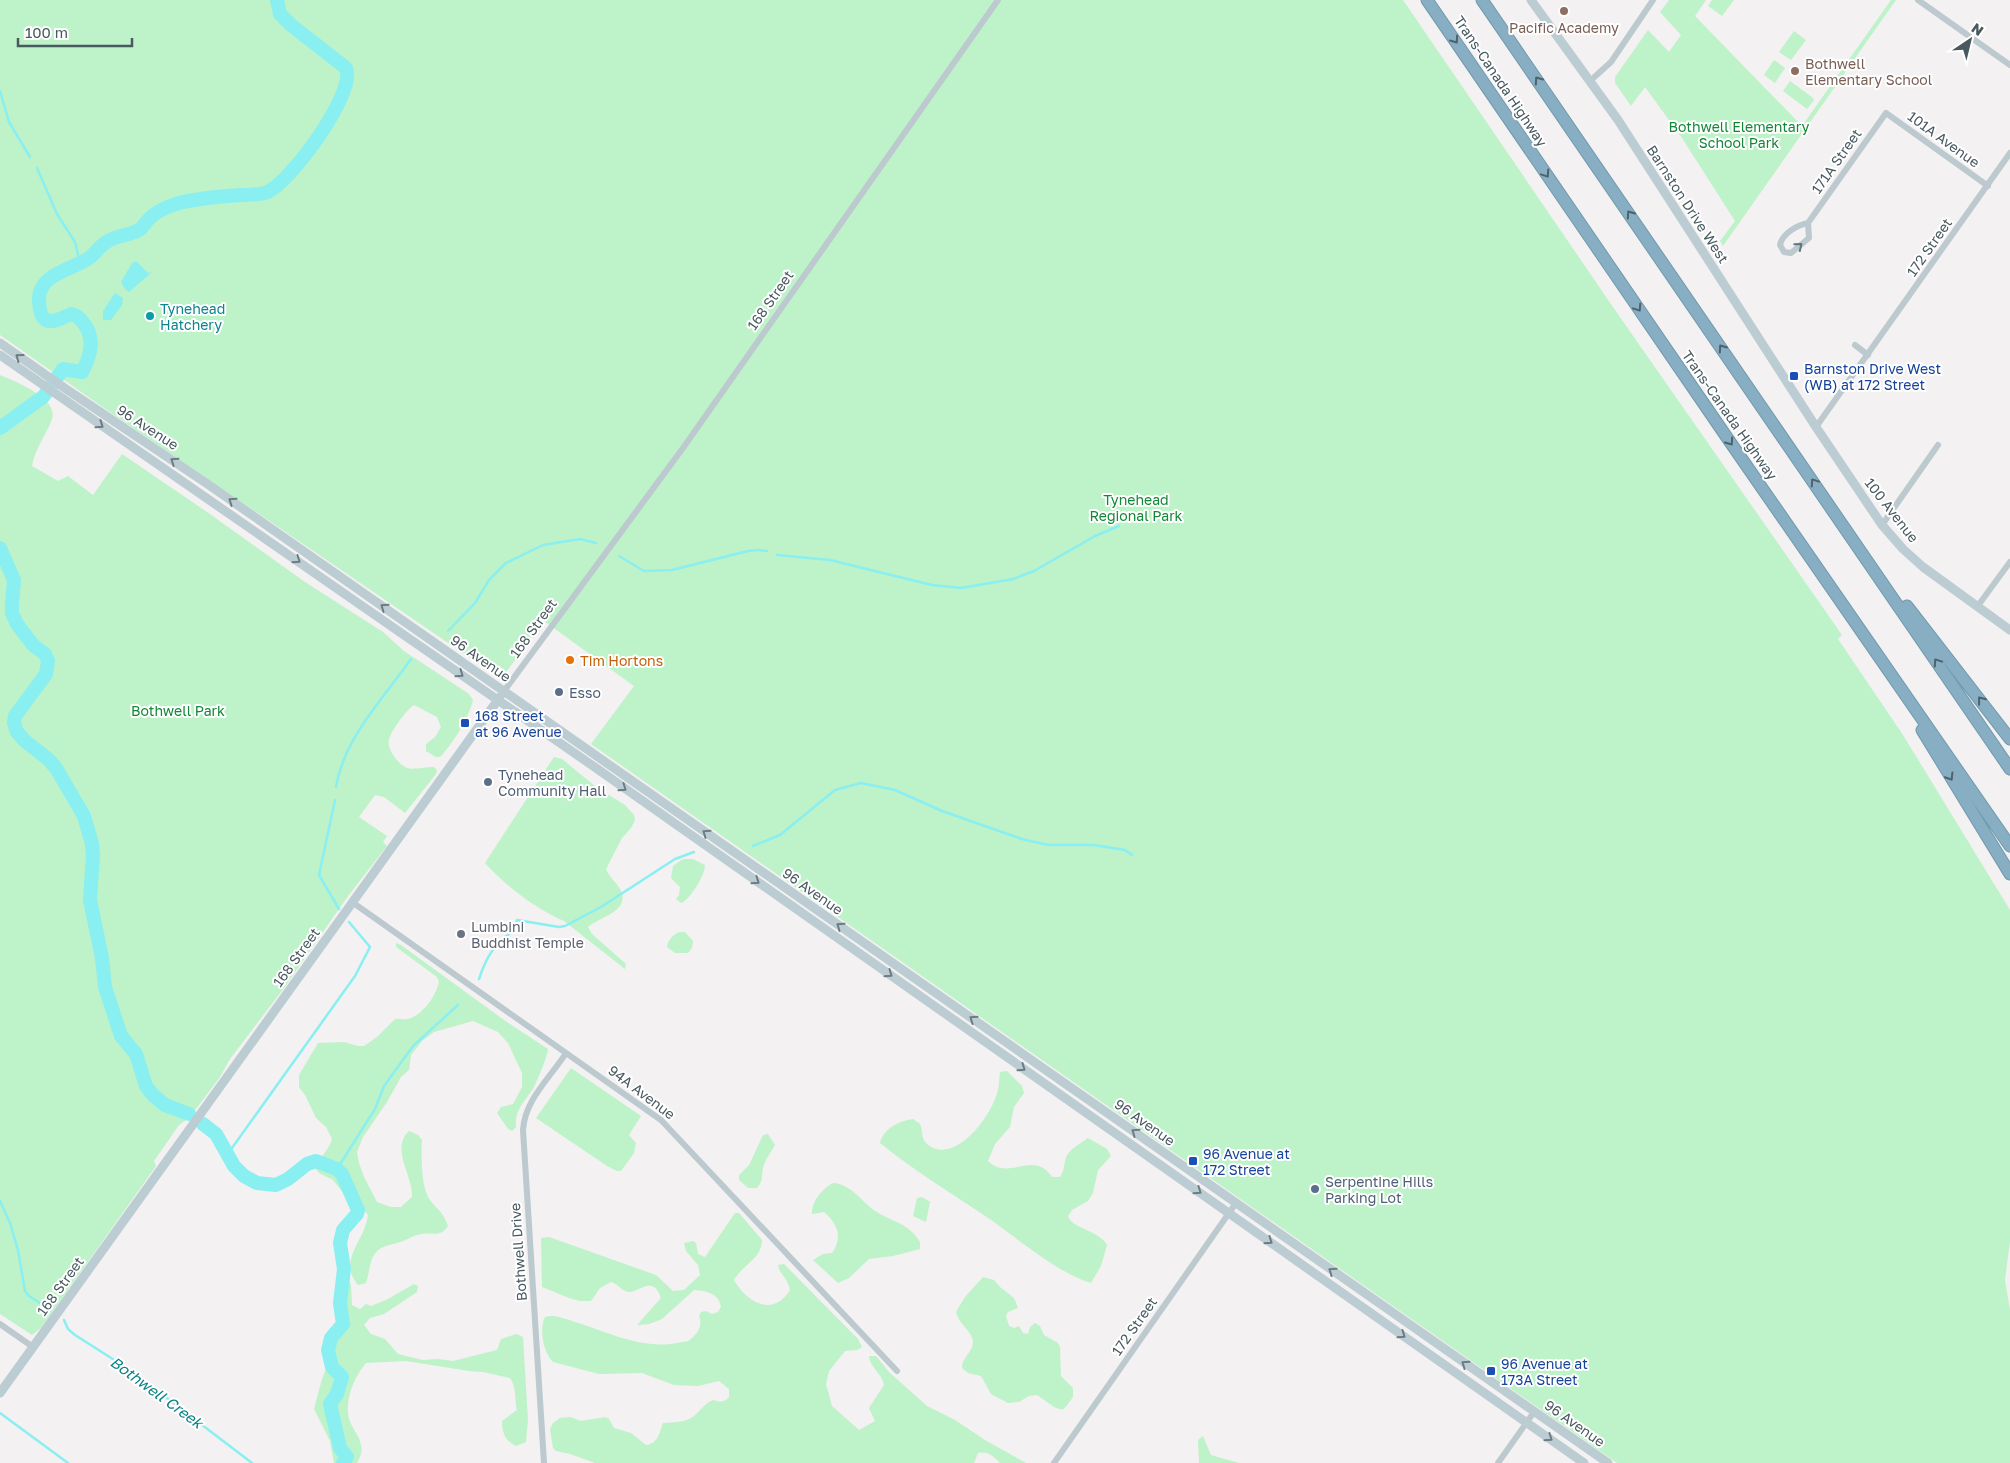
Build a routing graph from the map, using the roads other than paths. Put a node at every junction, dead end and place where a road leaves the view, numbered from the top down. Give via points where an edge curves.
1 (998, 0) edge
2 (1427, 0) edge
3 (1482, 0) edge
4 (1530, 0) edge
5 (1654, 0) edge
6 (1918, 0) edge
7 (2010, 66) edge
8 (1590, 81) junction
9 (1886, 113) joint
10 (2010, 153) edge
11 (1988, 186) junction
12 (1808, 223) junction
13 (0, 343) edge
14 (1855, 345) dead end
15 (0, 355) edge
16 (1868, 355) junction
17 (35, 374) junction
18 (63, 393) junction
19 (1816, 427) junction
20 (1938, 445) dead end
21 (1841, 522) junction
22 (1882, 524) junction
23 (2010, 562) edge
24 (1977, 607) junction
25 (2010, 630) edge
26 (1882, 659) junction
27 (504, 691) junction
28 (498, 701) junction
29 (2010, 739) edge
30 (2010, 769) edge
31 (2010, 846) edge
32 (2010, 874) edge
33 (352, 902) junction
34 (566, 1052) junction
35 (1236, 1203) junction
36 (1229, 1213) junction
37 (0, 1324) edge
38 (33, 1347) junction
39 (897, 1371) dead end
40 (0, 1393) edge
41 (1534, 1412) junction
42 (1527, 1423) junction
43 (544, 1463) edge
44 (1054, 1463) edge
45 (1498, 1463) edge
46 (1584, 1463) edge
47 (1608, 1463) edge

1 - 27 street, 168 Street via 683,448
2 -> 26 highway, Trans-Canada Highway
21 -> 3 highway
4 - 8 main road, Barnston Drive West
5 - 8 street via 1611,62
6 - 7 street
8 - 19 main road, Barnston Drive West
9 - 11 street, 101A Avenue
9 - 12 street, 171A Street
10 - 11 street, 172 Street
11 - 16 street, 172 Street
12 -> 12 street, 171A Street via 1799,225 1781,239 1784,252 1791,252 1809,238
17 -> 13 main road, 96 Avenue
14 - 16 street
15 - 17 main road, 96 Avenue
16 - 19 street, 172 Street
17 - 18 main road, 96 Avenue
27 -> 18 main road, 96 Avenue via 209,485
18 -> 28 main road, 96 Avenue
19 - 22 main road, 100 Avenue
20 - 22 street
29 -> 21 highway
30 -> 21 highway
22 - 24 main road, 100 Avenue via 1912,557
23 - 24 street
24 - 25 main road, 100 Avenue
26 - 31 highway, Trans-Canada Highway
26 -> 32 highway
27 - 28 main road, 168 Street
35 -> 27 main road, 96 Avenue
28 - 33 main road, 168 Street
28 -> 36 main road, 96 Avenue
33 - 34 street, 94A Avenue
33 - 38 main road, 168 Street
34 - 39 street, 94A Avenue via 666,1124
34 - 43 street, Bothwell Drive via 528,1107 523,1130
35 - 36 street, 172 Street
41 -> 35 main road, 96 Avenue
36 -> 42 main road, 96 Avenue
36 - 44 street, 172 Street
37 - 38 street
38 - 40 main road, 168 Street
41 - 42 street
41 - 47 main road, 96 Avenue
42 - 45 street
42 -> 46 main road, 96 Avenue

